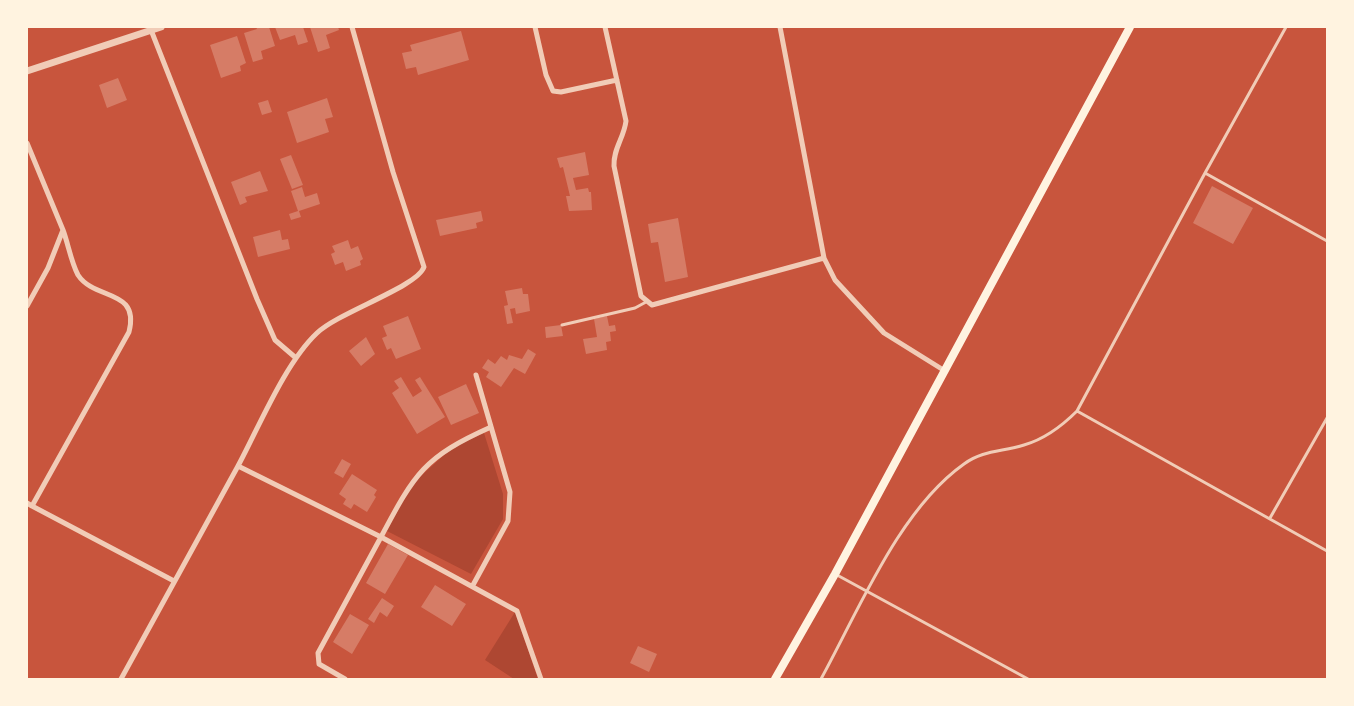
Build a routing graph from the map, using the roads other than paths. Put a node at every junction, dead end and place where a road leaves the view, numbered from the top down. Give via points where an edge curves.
1 (161, 27) edge
2 (352, 27) edge
3 (535, 27) edge
4 (605, 27) edge
5 (780, 27) edge
6 (1130, 27) edge
7 (1286, 27) edge
8 (151, 30) junction
9 (27, 71) edge
10 (617, 80) junction
11 (27, 143) edge
12 (1205, 173) junction
13 (63, 230) junction
14 (1327, 241) edge
15 (824, 258) junction
16 (646, 302) junction
17 (27, 306) edge
18 (562, 326) dead end
19 (296, 358) junction
20 (945, 371) junction
21 (476, 375) dead end
22 (1077, 411) junction
23 (1327, 418) edge
24 (491, 427) junction
25 (238, 466) junction
26 (29, 504) edge
27 (1270, 518) junction
28 (381, 537) junction
29 (1327, 551) edge
30 (835, 574) junction
31 (174, 581) junction
32 (473, 585) junction
33 (869, 592) junction
34 (121, 679) edge
35 (345, 679) edge
36 (541, 679) edge
37 (775, 679) edge
38 (821, 679) edge
39 (1028, 679) edge

1 - 8 street
2 - 19 street via 424,267 416,279 328,324
3 - 10 street via 552,91
4 - 10 street
5 - 15 street
6 - 20 main road
7 - 12 lane
8 - 9 street
8 - 19 street via 275,340
10 - 16 street via 626,121 614,166 641,296
11 - 13 street
12 - 14 lane
12 - 22 lane
13 - 17 street
13 - 26 street via 78,274 123,302 129,308 131,322 129,332
15 - 16 street via 656,304
15 - 20 street via 836,279 884,333
16 - 18 lane
19 - 25 street
20 - 30 main road
21 - 24 street
22 - 27 lane
22 - 33 lane via 1062,427 1025,445 979,454 937,487 898,538
23 - 27 lane
24 - 28 street via 443,450 424,467 402,497
24 - 32 street via 510,492 508,521
25 - 28 street
25 - 31 street
26 - 31 street
27 - 29 lane
28 - 32 street
28 - 35 street via 318,653 319,664
30 - 33 lane
30 - 37 main road
31 - 34 street
32 - 36 street via 517,611
33 - 38 lane
33 - 39 lane

